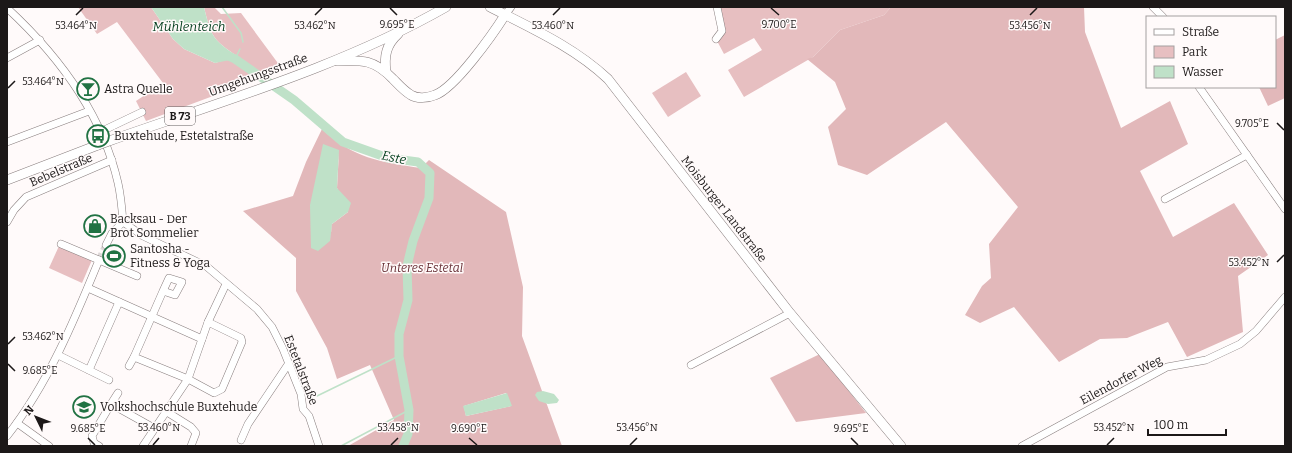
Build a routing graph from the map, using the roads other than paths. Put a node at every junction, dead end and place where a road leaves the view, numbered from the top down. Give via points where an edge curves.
1 (446, 7) edge
2 (490, 7) edge
3 (511, 7) edge
4 (717, 7) edge
5 (1153, 7) edge
6 (7, 8) edge
7 (506, 15) junction
8 (1162, 16) edge
9 (403, 29) junction
10 (716, 39) dead end
11 (40, 40) junction
12 (7, 58) edge
13 (332, 61) junction
14 (386, 72) junction
15 (1200, 88) edge
16 (89, 111) junction
17 (142, 112) dead end
18 (100, 132) junction
19 (7, 142) edge
20 (1247, 155) junction
21 (112, 160) junction
22 (7, 180) edge
23 (1165, 199) dead end
24 (1285, 208) edge
25 (7, 222) edge
26 (123, 222) junction
27 (61, 244) dead end
28 (106, 245) tunnel mouth
29 (99, 260) junction
30 (137, 276) dead end
31 (226, 284) junction
32 (88, 288) junction
33 (163, 291) dead end
34 (1285, 297) edge
35 (119, 302) junction
36 (790, 313) junction
37 (152, 316) junction
38 (208, 322) junction
39 (202, 339) junction
40 (58, 355) junction
41 (134, 357) junction
42 (289, 363) junction
43 (691, 365) dead end
44 (129, 366) dead end
45 (89, 370) junction
46 (188, 379) junction
47 (109, 380) dead end
48 (118, 393) dead end
49 (111, 404) junction
50 (167, 412) junction
51 (17, 423) junction
52 (154, 428) junction
53 (7, 436) edge
54 (242, 440) dead end
55 (49, 446) edge
56 (100, 446) edge
57 (143, 446) edge
58 (191, 446) edge
59 (319, 446) edge
60 (902, 446) edge
61 (1022, 446) edge

1 - 9 main road, Umgehungsstraße / B 73
2 - 7 main road, Moisburger Landstraße
3 - 7 street
4 - 10 street via 722,31
5 - 8 street
6 - 11 street
7 - 14 main road via 450,84 436,95 424,98 412,96
7 - 36 main road, Moisburger Landstraße via 583,58 608,79
9 - 13 main road, Umgehungsstraße / B 73
9 - 14 main road via 388,46 384,56
11 - 12 street
11 - 16 street via 79,90
13 - 14 main road via 371,62
13 - 22 main road, Umgehungsstraße / B 73, bridge via 98,144
15 - 20 street
16 - 18 street
16 - 19 street
17 - 18 street
18 - 21 street
20 - 23 street
20 - 24 street
21 - 25 street, Bebelstraße via 26,197
21 - 26 street
26 - 28 street via 112,233
26 - 31 street, Estetalstraße via 143,236 206,266
27 - 29 street
29 - 30 street
29 - 32 street
31 - 38 street
31 - 42 street, Estetalstraße via 257,309 272,327
32 - 35 street
32 - 40 street
33 - 37 street
34 - 61 street, Eilendorfer Weg via 1256,331 1240,344 1206,360 1167,367
35 - 37 street
35 - 45 street
36 - 43 street
36 - 60 main road, Moisburger Landstraße
37 - 39 street
37 - 41 street
38 - 39 street
38 - 46 street via 241,338 242,342 222,389 214,392
39 - 46 street
40 - 45 street
40 - 51 street
41 - 44 street
41 - 46 street
42 - 54 street via 248,424
42 - 59 street, Estetalstraße via 301,394 303,409 309,416
45 - 47 street
46 - 50 street
48 - 49 street
49 - 52 street
49 - 56 street via 92,436 94,443
50 - 52 street
50 - 58 street via 196,433
51 - 53 street
51 - 55 street
52 - 57 street

